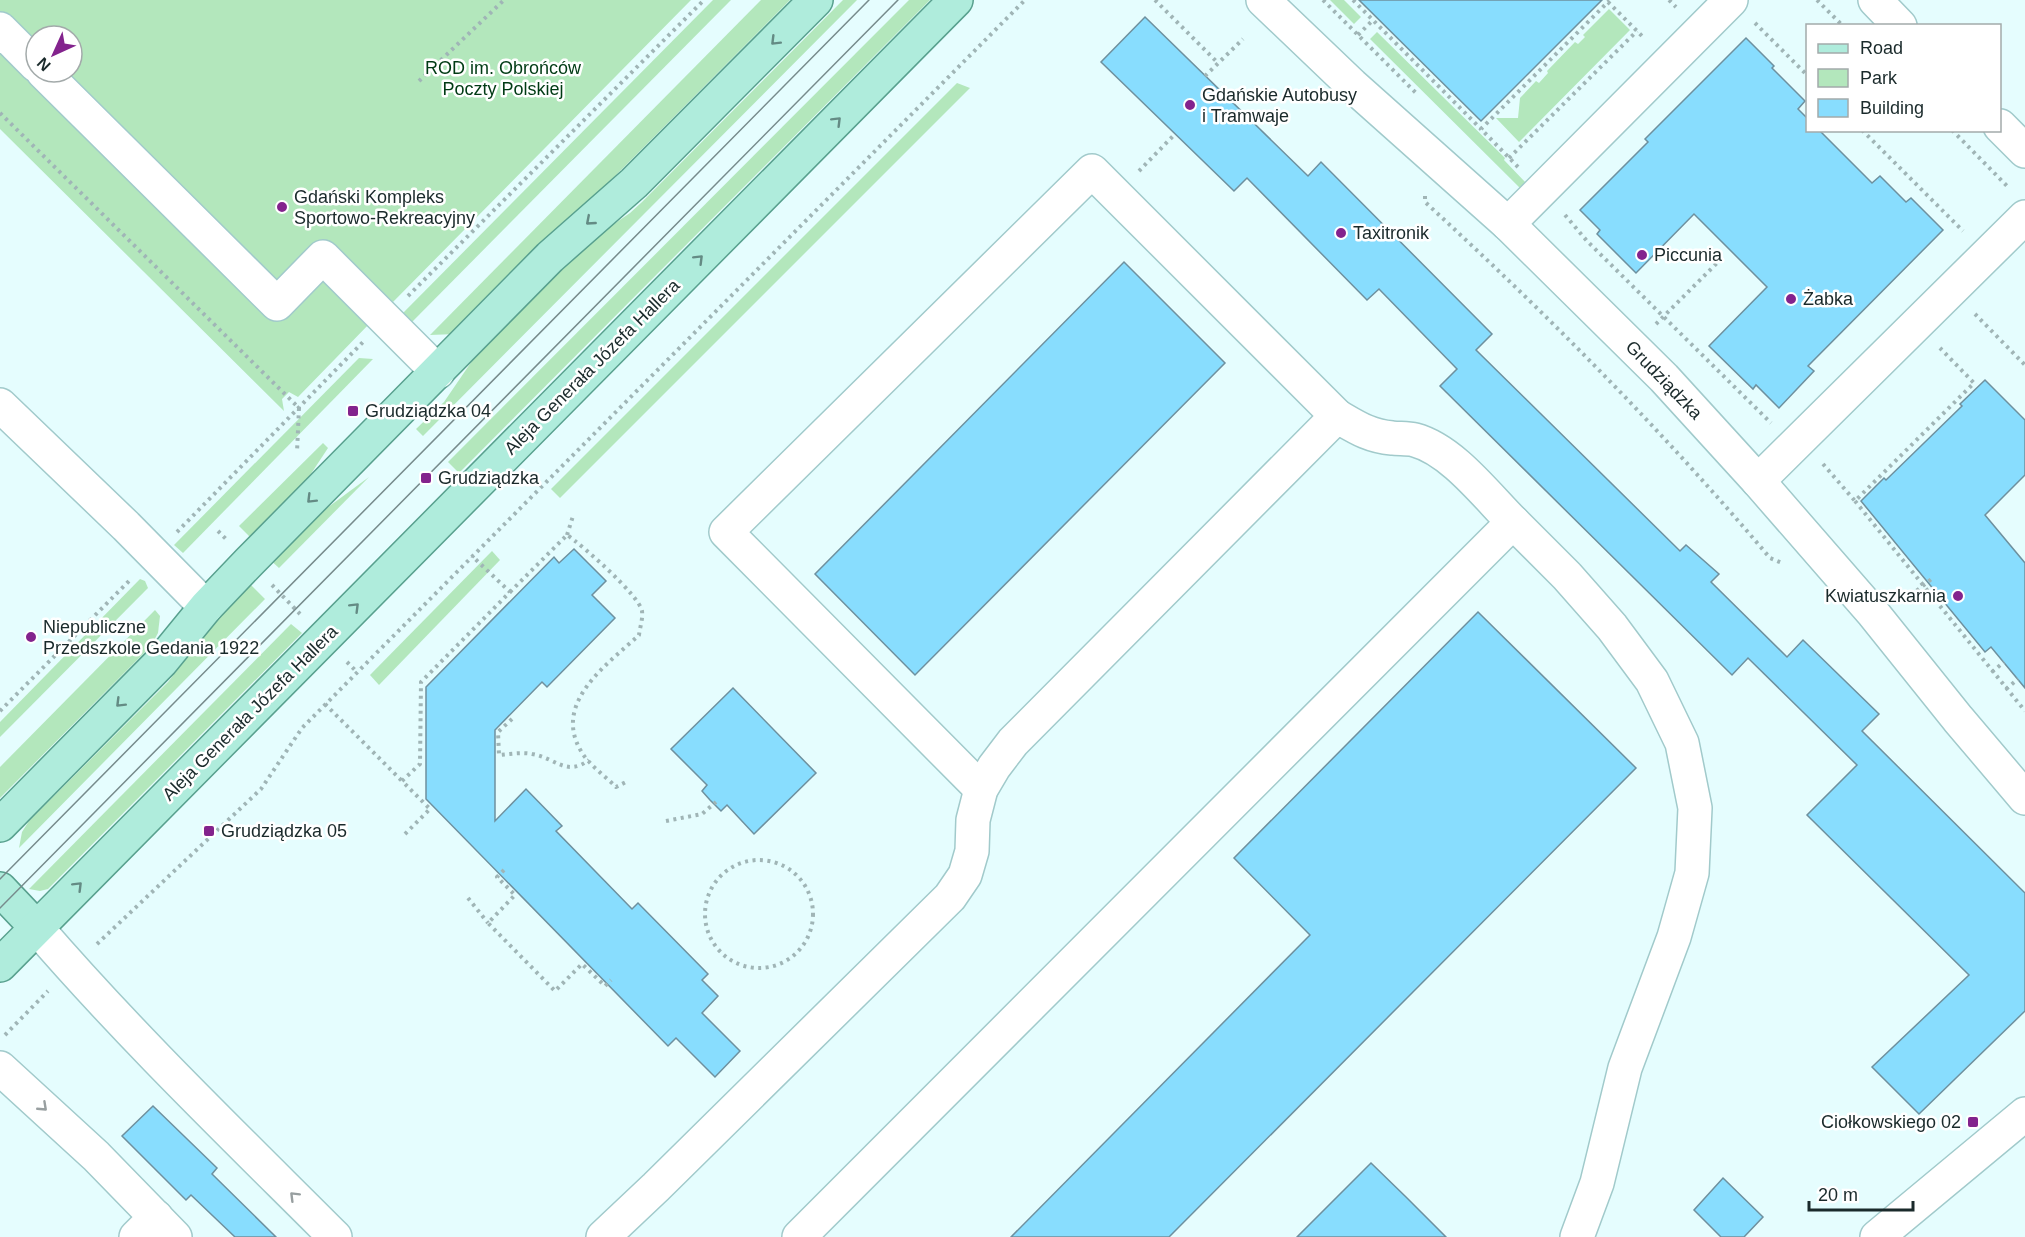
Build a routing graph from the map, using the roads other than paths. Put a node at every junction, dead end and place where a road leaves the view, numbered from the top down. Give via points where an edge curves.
1 (816, 0) edge
2 (956, 0) edge
3 (1263, 0) edge
4 (1875, 0) edge
5 (1742, 10) edge
6 (1898, 24) edge
7 (0, 30) edge
8 (24, 53) edge
9 (55, 84) edge
10 (2001, 127) edge
11 (2025, 151) edge
12 (2018, 203) edge
13 (1508, 224) junction
14 (438, 372) junction
15 (0, 405) edge
16 (1337, 416) junction
17 (1758, 481) junction
18 (1513, 522) junction
19 (206, 607) junction
20 (981, 789) junction
21 (2025, 798) edge
22 (0, 825) edge
23 (0, 889) edge
24 (36, 927) junction
25 (0, 965) edge
26 (0, 1068) edge
27 (2025, 1114) edge
28 (155, 1230) edge
29 (336, 1237) edge
30 (603, 1237) edge
31 (799, 1237) edge
32 (1577, 1237) edge
33 (1877, 1237) edge

1 -> 14 main road via 634,183 550,256
24 -> 2 main road, Aleja Generała Józefa Hallera
3 - 13 street, Grudziądzka
4 - 6 street
5 - 13 street
7 - 8 street
9 - 14 street via 277,304 323,257
10 - 11 street
12 - 17 street via 1951,290 1917,324 1790,430
13 - 17 street, Grudziądzka via 1664,378
14 -> 19 main road
15 - 19 street
16 - 18 street via 1365,432 1414,440 1436,449
16 - 20 street via 1013,742
16 - 20 street via 1092,171 726,532
17 - 21 street, Grudziądzka
18 - 31 street
18 - 32 street via 1612,627 1652,681 1682,743 1695,808 1692,873 1674,937 1625,1068 1597,1183
19 -> 22 main road via 161,662
20 - 30 street via 973,820 972,851 965,875 950,897
23 - 24 main road
24 - 25 main road, Aleja Generała Józefa Hallera
29 -> 24 street via 146,1046
26 -> 28 street via 96,1156
27 - 33 street

